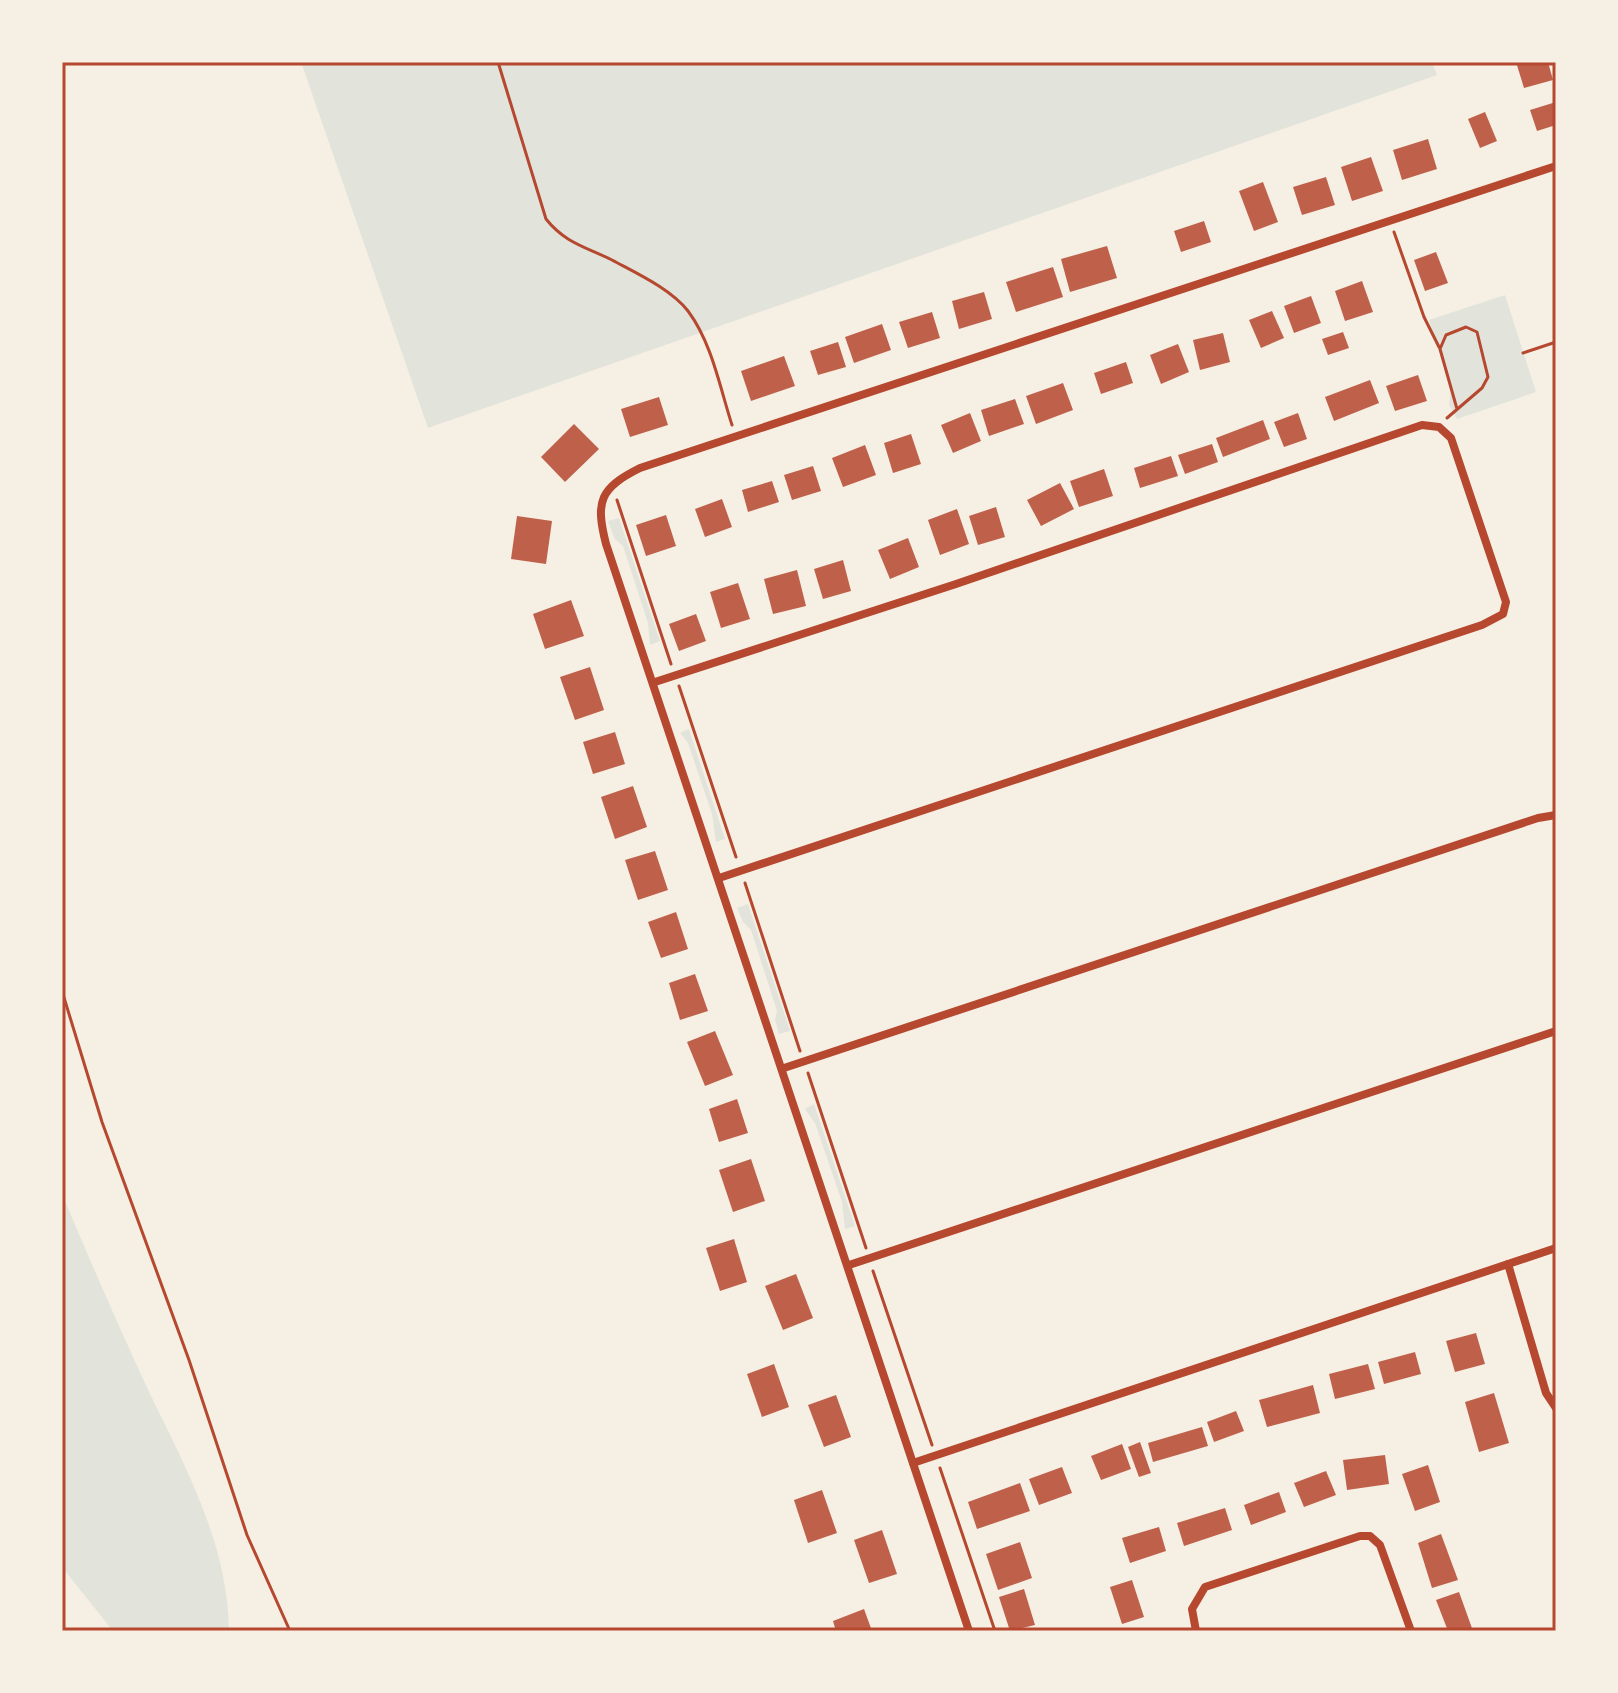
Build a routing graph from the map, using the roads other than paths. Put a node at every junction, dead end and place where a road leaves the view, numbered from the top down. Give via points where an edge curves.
1 (1556, 166) edge
2 (655, 682) junction
3 (1556, 815) edge
4 (719, 878) junction
5 (1556, 1031) edge
6 (784, 1068) junction
7 (1556, 1248) edge
8 (1508, 1264) junction
9 (849, 1265) junction
10 (1556, 1408) edge
11 (913, 1463) junction
12 (969, 1631) edge
13 (1196, 1631) edge
14 (1411, 1631) edge

1 - 2 street via 617,479 602,496 599,518
2 - 4 street
2 - 4 street via 1422,425 1439,427 1451,438 1506,602 1494,621
3 - 6 street
4 - 6 street
5 - 9 street
6 - 9 street
7 - 8 street
8 - 10 street via 1542,1382
8 - 11 street
9 - 11 street
11 - 12 street
13 - 14 street via 1192,1609 1205,1587 1360,1536 1370,1536 1380,1545

